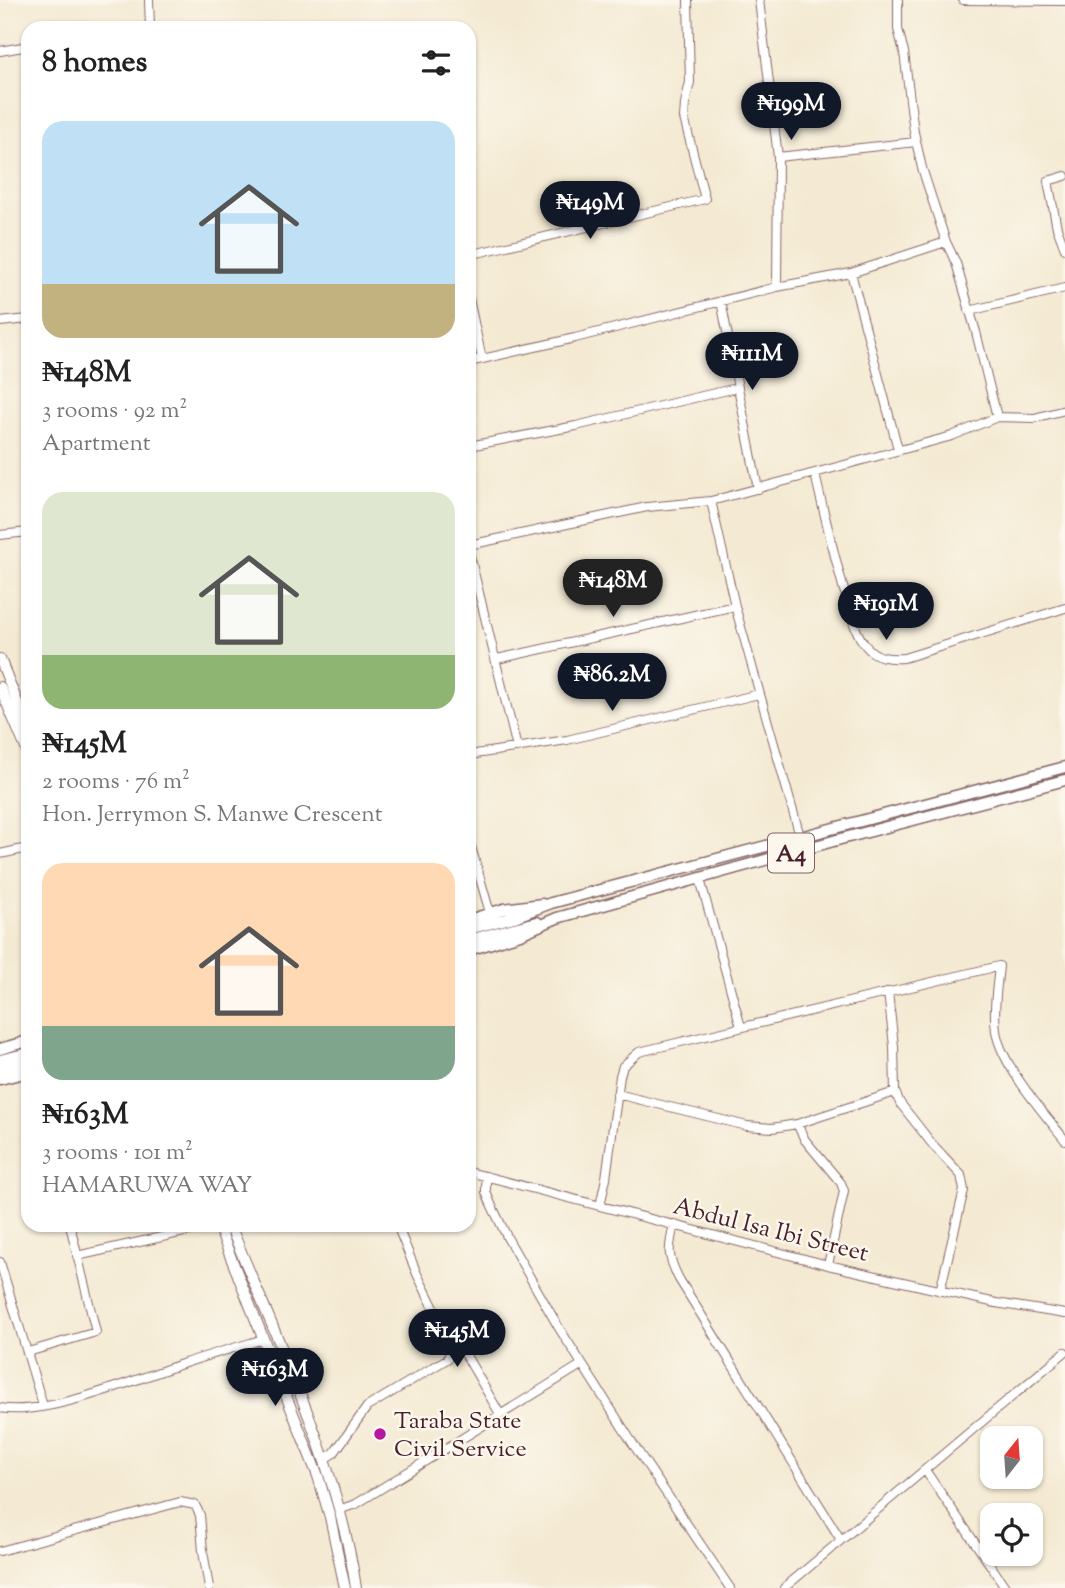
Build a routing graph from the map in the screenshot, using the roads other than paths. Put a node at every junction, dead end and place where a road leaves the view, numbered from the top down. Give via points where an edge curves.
1 (149, 0) edge
2 (688, 0) edge
3 (759, 0) edge
4 (898, 0) edge
5 (963, 0) edge
6 (1065, 1) edge
7 (150, 21) edge
8 (21, 47) edge
9 (0, 51) edge
10 (916, 142) junction
11 (778, 157) junction
12 (1065, 176) edge
13 (946, 242) junction
14 (1065, 249) edge
15 (476, 253) edge
16 (851, 273) junction
17 (777, 287) junction
18 (1065, 288) edge
19 (721, 300) junction
20 (969, 311) junction
21 (21, 320) edge
22 (0, 321) edge
23 (476, 331) edge
24 (482, 359) junction
25 (476, 360) edge
26 (736, 388) junction
27 (1065, 410) edge
28 (997, 417) junction
29 (476, 445) edge
30 (898, 449) junction
31 (815, 474) junction
32 (758, 489) junction
33 (711, 501) junction
34 (21, 533) edge
35 (0, 536) edge
36 (476, 544) edge
37 (476, 579) edge
38 (735, 606) junction
39 (1065, 608) edge
40 (0, 659) edge
41 (497, 659) junction
42 (0, 687) edge
43 (759, 694) junction
44 (21, 712) edge
45 (21, 736) edge
46 (517, 748) junction
47 (476, 754) edge
48 (1065, 767) edge
49 (1065, 780) edge
50 (800, 836) junction
51 (21, 850) edge
52 (0, 854) edge
53 (476, 865) edge
54 (700, 879) junction
55 (551, 903) junction
56 (490, 913) junction
57 (476, 917) edge
58 (557, 918) junction
59 (476, 927) edge
60 (476, 938) edge
61 (476, 948) edge
62 (888, 992) junction
63 (741, 1027) junction
64 (21, 1043) edge
65 (0, 1049) edge
66 (21, 1055) edge
67 (0, 1060) edge
68 (21, 1064) edge
69 (0, 1070) edge
70 (21, 1074) edge
71 (0, 1079) edge
72 (895, 1092) junction
73 (617, 1094) junction
74 (797, 1124) junction
75 (1065, 1140) edge
76 (476, 1174) edge
77 (486, 1176) junction
78 (600, 1206) junction
79 (674, 1224) junction
80 (72, 1232) edge
81 (185, 1232) edge
82 (220, 1232) edge
83 (233, 1232) edge
84 (400, 1232) edge
85 (77, 1256) junction
86 (0, 1262) edge
87 (828, 1265) junction
88 (940, 1291) junction
89 (1065, 1314) edge
90 (264, 1339) junction
91 (452, 1350) junction
92 (28, 1352) junction
93 (1065, 1352) edge
94 (581, 1365) junction
95 (43, 1406) junction
96 (0, 1408) edge
97 (500, 1414) junction
98 (324, 1460) junction
99 (925, 1470) junction
100 (341, 1509) junction
101 (841, 1540) junction
102 (0, 1551) edge
103 (209, 1588) edge
104 (345, 1588) edge
105 (356, 1588) edge
106 (730, 1588) edge
107 (784, 1588) edge
108 (1006, 1588) edge

1 - 7 street
2 - 15 street via 690,82 684,118 705,199
3 - 11 street
4 - 10 street via 898,29
5 - 6 street
8 - 9 street
10 - 11 street
10 - 13 street
11 - 17 street
12 - 14 street via 1048,181
13 - 16 street
13 - 20 street
16 - 17 street
16 - 30 street
17 - 19 street
18 - 20 street
19 - 24 street
19 - 26 street
20 - 28 street
21 - 22 street
23 - 24 street
24 - 25 street
26 - 29 street
26 - 32 street
27 - 28 street via 1034,418
28 - 30 street via 952,436
30 - 31 street
31 - 32 street
31 - 39 street via 856,629 873,653 887,659 904,658
32 - 33 street
33 - 36 street via 647,507
33 - 38 street
34 - 35 street
37 - 41 street
38 - 41 street
38 - 43 street
40 - 44 main road
41 - 46 street
42 - 45 main road
43 - 46 street
43 - 50 street
46 - 47 street
48 - 50 highway, A4
49 - 54 highway, A4
50 - 55 highway, A4
51 - 52 street
53 - 56 street
54 - 58 highway, A4
54 - 63 street
55 - 56 highway, A4
55 - 59 highway, A4
56 - 57 highway, A4
58 - 60 highway, A4
58 - 61 highway, A4
62 - 63 street
62 - 72 street
62 - 75 street via 999,966 996,1033 1028,1093
63 - 73 street via 639,1052 623,1066
64 - 65 highway
66 - 67 highway
68 - 69 highway
70 - 71 highway
72 - 74 street
72 - 88 street via 961,1175 964,1190
73 - 74 street via 747,1126
73 - 78 street
74 - 87 street via 844,1191
76 - 77 street, Abdul Isa Ibi Street
77 - 78 street, Abdul Isa Ibi Street
77 - 94 street via 486,1192 508,1239
78 - 79 street, Abdul Isa Ibi Street
79 - 87 street, Abdul Isa Ibi Street
79 - 101 street via 669,1259 679,1279
80 - 85 street
81 - 85 street
82 - 90 main road
83 - 98 main road
84 - 91 street
85 - 92 street via 96,1332
86 - 92 street
87 - 88 street, Abdul Isa Ibi Street
88 - 89 street, Abdul Isa Ibi Street
90 - 95 street
90 - 104 main road via 318,1476
91 - 97 street via 464,1352
91 - 98 street via 447,1359 367,1407
92 - 95 street
93 - 99 street
94 - 97 street
94 - 106 street
95 - 96 street
97 - 100 street
98 - 100 main road
99 - 101 street
99 - 108 street
100 - 105 main road
101 - 107 street
102 - 103 street via 180,1502 195,1505 200,1515

